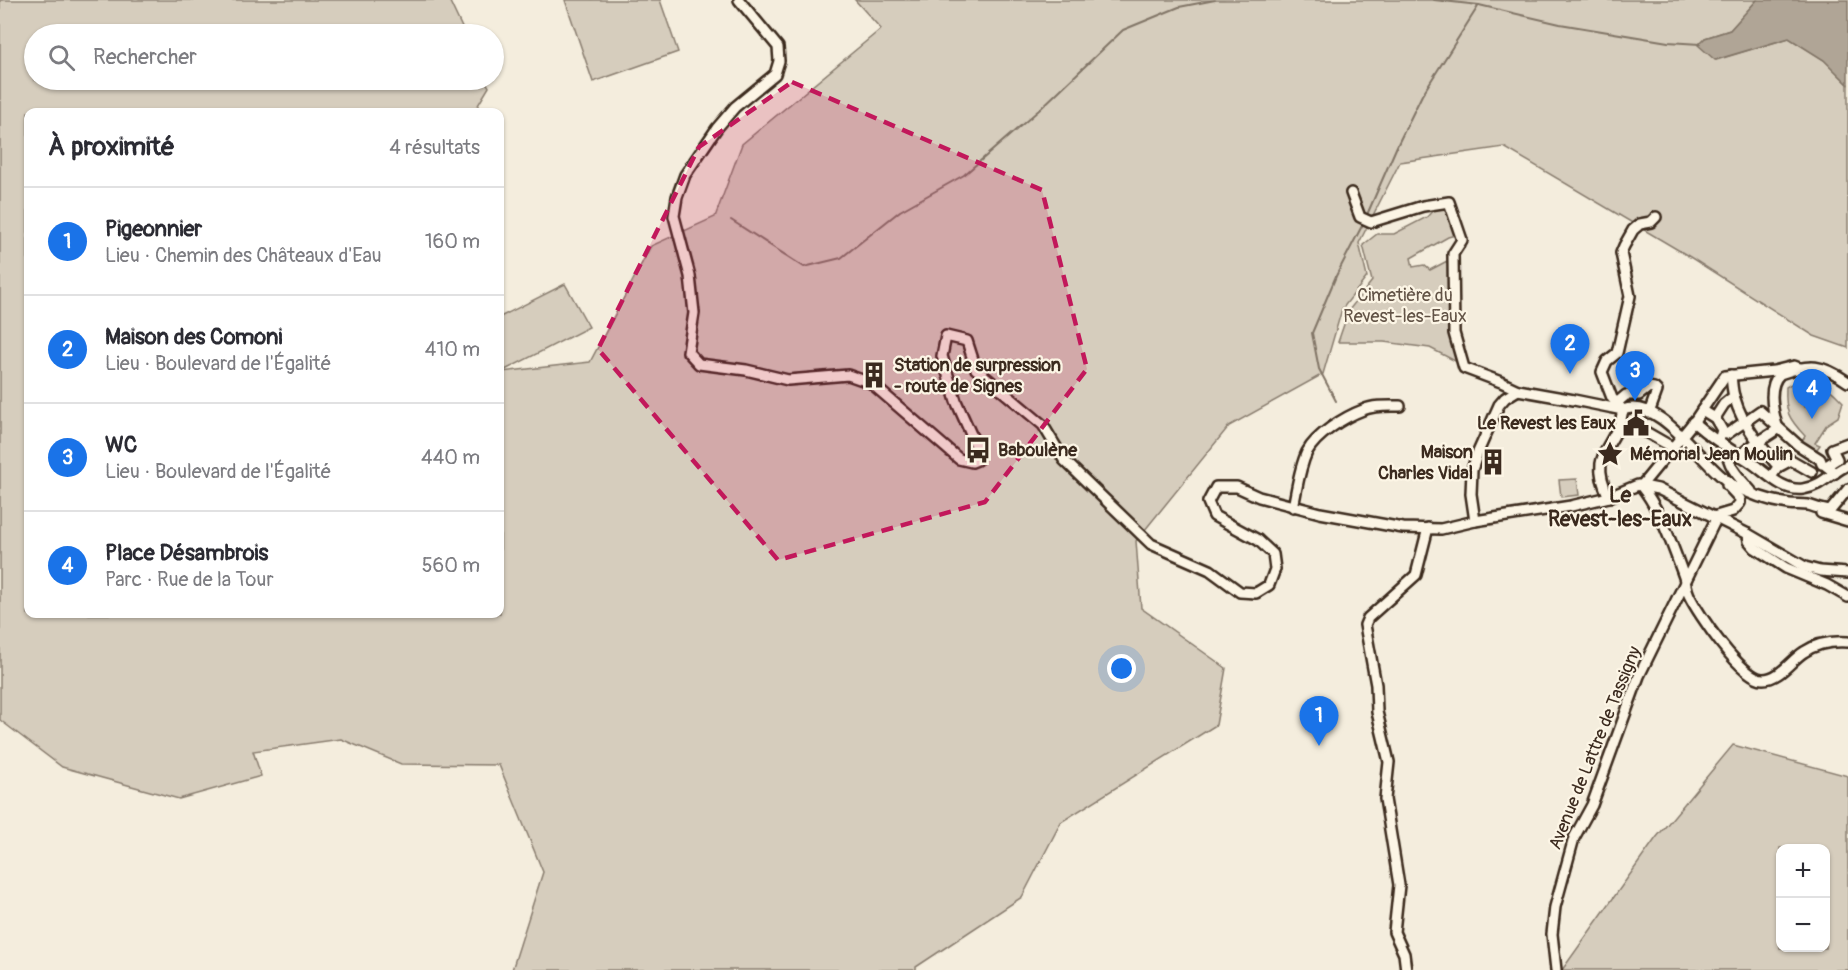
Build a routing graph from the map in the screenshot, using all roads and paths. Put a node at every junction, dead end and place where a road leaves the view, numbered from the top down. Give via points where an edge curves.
1 (739, 0) edge
2 (1351, 193) dead end
3 (1656, 217) dead end
4 (1802, 369) junction
5 (1728, 375) junction
6 (1848, 382) edge
7 (1518, 390) junction
8 (1734, 394) junction
9 (1400, 406) dead end
10 (1621, 408) junction
11 (1702, 410) junction
12 (1649, 413) junction
13 (1714, 418) junction
14 (1745, 421) junction
15 (1693, 422) junction
16 (1778, 429) junction
17 (1644, 431) dead end
18 (1722, 433) junction
19 (1682, 435) junction
20 (1757, 441) junction
21 (1848, 443) edge
22 (1672, 447) junction
23 (1724, 447) junction
24 (1740, 456) junction
25 (1824, 465) junction
26 (1848, 465) edge
27 (1778, 467) junction
28 (1812, 472) junction
29 (1835, 473) junction
30 (1770, 477) junction
31 (1645, 481) junction
32 (1726, 481) junction
33 (1809, 487) junction
34 (1796, 488) junction
35 (1848, 489) edge
36 (1752, 493) junction
37 (1608, 497) junction
38 (1794, 505) junction
39 (1806, 505) junction
40 (1293, 507) junction
41 (1714, 518) junction
42 (1474, 521) junction
43 (1848, 521) edge
44 (1428, 528) junction
45 (1748, 534) junction
46 (1848, 573) edge
47 (1685, 580) junction
48 (1848, 597) edge
49 (1848, 642) edge
50 (1406, 970) edge
51 (1556, 970) edge

1 - 40 street via 778,47 779,61 775,75 735,107 717,128 685,175 677,197 674,216 690,276 694,313 688,352 695,361 788,380 848,375 871,383 959,459 972,462 977,460 978,450 956,401 942,356 946,336 967,341 976,369 1043,425 1064,459 1151,544 1210,570 1239,592 1256,592 1269,585 1275,569 1273,554 1258,540 1214,516 1208,502 1216,488 1238,487
2 - 7 street via 1360,217 1370,222 1449,202 1462,240 1453,254 1454,333 1464,368
3 - 10 street via 1633,230 1621,253 1630,296 1617,353 1602,372 1612,398
4 - 5 street via 1794,366
4 - 6 street via 1820,366
4 - 16 street via 1778,375 1773,405
5 - 8 street
5 - 11 street
7 - 10 street
7 - 42 street via 1499,405 1478,452 1471,480
8 - 13 street
8 - 14 street
9 - 40 street via 1363,410 1314,441 1301,466
10 - 12 street
10 - 12 street via 1619,401 1626,395 1639,395 1649,387 1657,391 1657,396
10 - 37 street via 1619,424 1599,466
11 - 13 street
11 - 15 street
12 - 19 street
13 - 18 street
14 - 16 street via 1760,411
14 - 18 street via 1727,434
14 - 20 street
15 - 19 street
15 - 23 street
16 - 20 street
16 - 25 street
17 - 22 street
18 - 23 street
19 - 22 street
19 - 32 street
20 - 24 street
20 - 27 street
21 - 25 street via 1832,449 1837,459
22 - 31 street
23 - 24 street
23 - 36 street via 1734,470
24 - 30 street
25 - 28 street
25 - 29 street
26 - 29 street
27 - 28 street via 1791,460
27 - 30 street
28 - 33 street
29 - 33 street
30 - 34 street
31 - 37 street
31 - 41 street
31 - 47 street
32 - 36 street
32 - 41 street via 1740,503 1733,511
33 - 34 street
34 - 38 street
35 - 39 street via 1832,510
36 - 38 street
37 - 42 street
38 - 39 street
39 - 43 street
40 - 44 street via 1403,528
41 - 45 street
41 - 47 street, Avenue de Lattre de Tassigny
42 - 44 street
44 - 50 street via 1416,575 1365,625 1377,712 1389,762 1385,799 1399,885 1394,932
45 - 46 street via 1805,567
45 - 48 street via 1755,548 1786,568
47 - 49 street via 1692,600 1725,649 1753,677 1774,677 1812,647
47 - 51 street, Avenue de Lattre de Tassigny via 1639,676 1592,805 1574,838 1554,916

